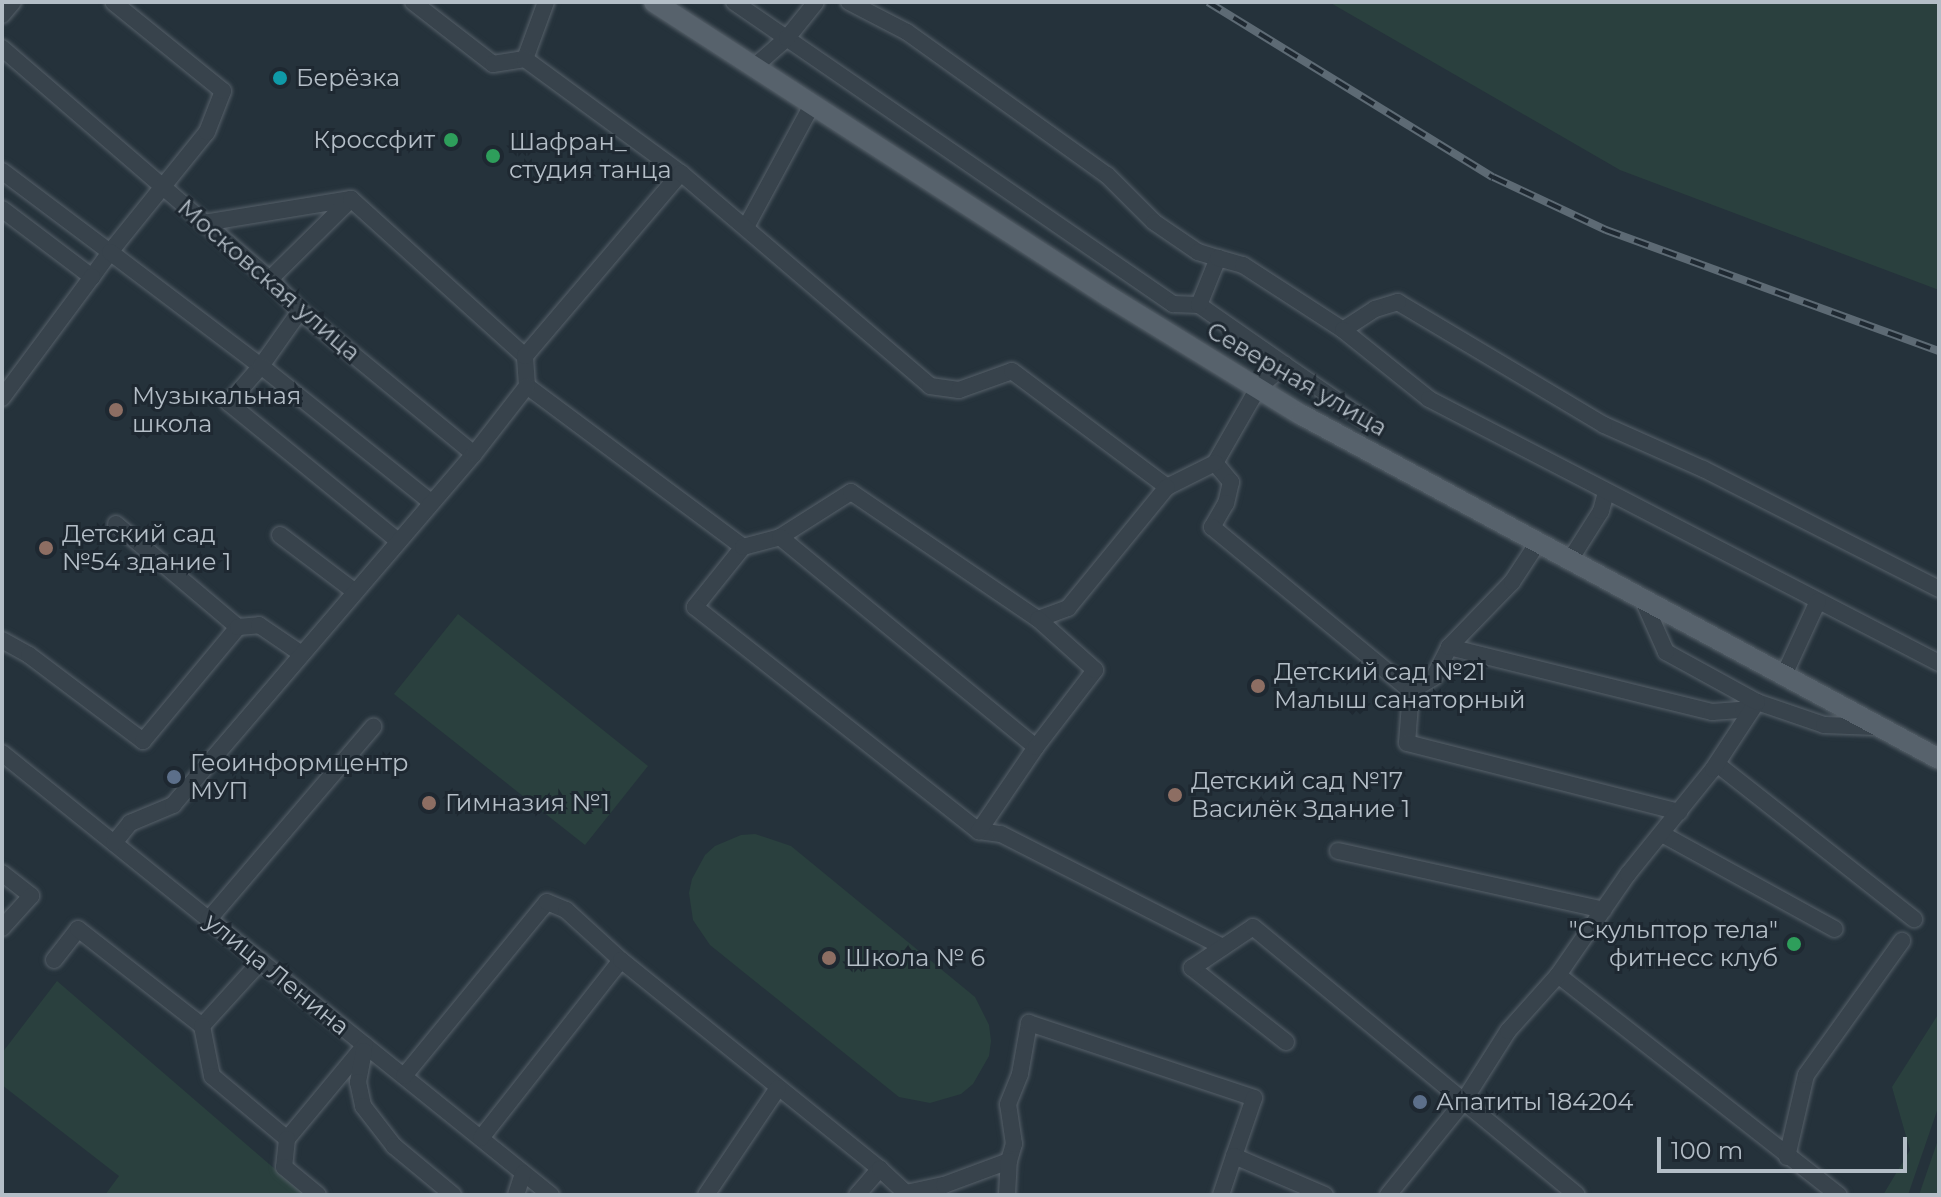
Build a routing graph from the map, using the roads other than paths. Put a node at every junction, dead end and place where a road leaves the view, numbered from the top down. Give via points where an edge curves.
1 (13, 2) edge
2 (413, 2) edge
3 (546, 2) edge
4 (654, 2) edge
5 (734, 2) edge
6 (816, 2) edge
7 (849, 2) edge
8 (119, 4) edge
9 (2, 15) edge
10 (787, 38) junction
11 (2, 48) edge
12 (525, 59) junction
13 (754, 67) junction
14 (812, 105) junction
15 (2, 171) edge
16 (681, 173) junction
17 (163, 187) junction
18 (351, 199) junction
19 (2, 209) edge
20 (204, 223) junction
21 (746, 227) junction
22 (110, 252) junction
23 (1218, 258) junction
24 (92, 277) junction
25 (270, 279) junction
26 (1199, 305) junction
27 (300, 311) junction
28 (1343, 330) junction
29 (525, 356) junction
30 (1285, 365) junction
31 (261, 366) junction
32 (527, 386) junction
33 (1258, 388) junction
34 (2, 398) edge
35 (1367, 421) dead end
36 (474, 454) junction
37 (1215, 463) junction
38 (1167, 487) junction
39 (1606, 492) junction
40 (431, 502) junction
41 (116, 524) dead end
42 (280, 535) dead end
43 (780, 537) junction
44 (398, 541) junction
45 (1537, 544) junction
46 (743, 547) junction
47 (1570, 560) junction
48 (1939, 589) edge
49 (354, 591) junction
50 (1642, 598) junction
51 (1818, 601) junction
52 (1038, 619) junction
53 (238, 627) junction
54 (1449, 647) junction
55 (5, 648) edge
56 (300, 653) junction
57 (1939, 663) edge
58 (1784, 675) junction
59 (1411, 691) junction
60 (1757, 702) junction
61 (373, 727) dead end
62 (1886, 727) junction
63 (1036, 747) junction
64 (2, 753) edge
65 (1939, 759) edge
66 (1717, 764) junction
67 (1679, 812) junction
68 (979, 831) junction
69 (1662, 834) junction
70 (114, 843) junction
71 (1338, 851) dead end
72 (2, 873) edge
73 (1604, 910) junction
74 (209, 919) junction
75 (1914, 919) dead end
76 (2, 928) edge
77 (1835, 929) dead end
78 (1902, 941) dead end
79 (1223, 947) junction
80 (54, 960) dead end
81 (621, 960) junction
82 (261, 961) junction
83 (1558, 975) junction
84 (202, 1026) junction
85 (1286, 1042) dead end
86 (365, 1045) junction
87 (404, 1076) junction
88 (778, 1088) junction
89 (1463, 1102) junction
90 (481, 1138) junction
91 (287, 1139) junction
92 (1234, 1156) junction
93 (1787, 1157) junction
94 (1009, 1161) junction
95 (880, 1169) junction
96 (523, 1173) junction
97 (907, 1194) edge
98 (318, 1195) edge
99 (453, 1195) edge
100 (516, 1195) edge
101 (551, 1195) edge
102 (706, 1195) edge
103 (857, 1195) edge
104 (1007, 1195) edge
105 (1221, 1195) edge
106 (1325, 1195) edge
107 (1388, 1195) edge
108 (1577, 1195) edge
109 (1839, 1195) edge

1 - 9 street
2 - 12 street via 493,64
3 - 12 street
4 - 13 main road, Северная улица
5 - 10 street
6 - 10 street
7 - 23 street via 907,32 1107,175 1154,222 1198,252
8 - 17 street via 223,91 207,132
10 - 13 street
10 - 26 street via 1173,304
11 - 17 street, Московская улица
12 - 16 street
13 - 14 main road, Северная улица
14 - 21 street
14 - 33 main road, Северная улица
15 - 22 street
16 - 21 street
16 - 29 street
17 - 20 street, Московская улица
17 - 22 street
18 - 20 street
18 - 25 street
18 - 29 street
19 - 24 street
20 - 25 street, Московская улица
21 - 38 street via 930,386 959,390 1012,371
22 - 24 street
22 - 31 street
23 - 26 street
23 - 28 street via 1243,265
24 - 34 street
25 - 27 street, Московская улица
26 - 30 street
27 - 31 street
27 - 36 street, Московская улица
28 - 39 street via 1429,399
28 - 48 street via 1375,309 1398,302 1604,425 1703,469
29 - 32 street
30 - 33 street
30 - 35 street
31 - 40 street
31 - 44 street via 229,403
32 - 36 street
32 - 46 street
33 - 37 street
33 - 45 main road, Северная улица
36 - 40 street
37 - 38 street
37 - 59 street via 1231,482 1212,527
38 - 52 street via 1068,608
39 - 47 street via 1601,511
39 - 51 street
40 - 44 street
41 - 53 street
42 - 49 street
43 - 46 street
43 - 52 street via 851,492
43 - 63 street
44 - 49 street
45 - 47 main road, Северная улица
45 - 54 street via 1512,582
46 - 68 street via 695,607
47 - 50 main road, Северная улица
49 - 56 street
50 - 58 main road, Северная улица
50 - 60 street via 1666,652
51 - 57 street
51 - 58 street
52 - 63 street via 1095,670
53 - 55 street via 143,741 29,655
53 - 56 street via 259,625
54 - 59 street via 1434,677
54 - 60 street via 1712,712 1743,710
56 - 70 street via 173,805 130,823
58 - 62 main road, Северная улица
59 - 67 street via 1407,743
60 - 62 street via 1824,725
60 - 66 street
61 - 74 street
62 - 65 main road, Северная улица
63 - 68 street
64 - 70 street, улица Ленина
66 - 67 street
66 - 75 street
67 - 69 street
68 - 79 street via 1001,834
69 - 73 street
69 - 77 street
70 - 74 street, улица Ленина
71 - 73 street
72 - 76 street via 31,896
73 - 83 street
74 - 82 street, улица Ленина
78 - 93 street via 1806,1075
79 - 85 street via 1192,968
79 - 89 street via 1253,927
80 - 84 street via 78,929
81 - 87 street via 566,910 547,902
81 - 88 street
81 - 90 street
82 - 84 street
82 - 86 street, улица Ленина
83 - 89 street via 1508,1031
83 - 93 street
84 - 91 street via 212,1076
86 - 87 street, улица Ленина
86 - 91 street
86 - 99 street via 358,1082 363,1106 394,1146
87 - 90 street, улица Ленина
88 - 95 street
88 - 102 street
89 - 107 street
89 - 108 street
90 - 96 street, улица Ленина
91 - 98 street via 284,1167
92 - 94 street via 1254,1098 1029,1023 1020,1074 1008,1104 1014,1144
92 - 105 street
92 - 106 street
93 - 109 street
94 - 97 street
94 - 104 street
95 - 97 street
95 - 103 street
96 - 100 street
96 - 101 street, улица Ленина

